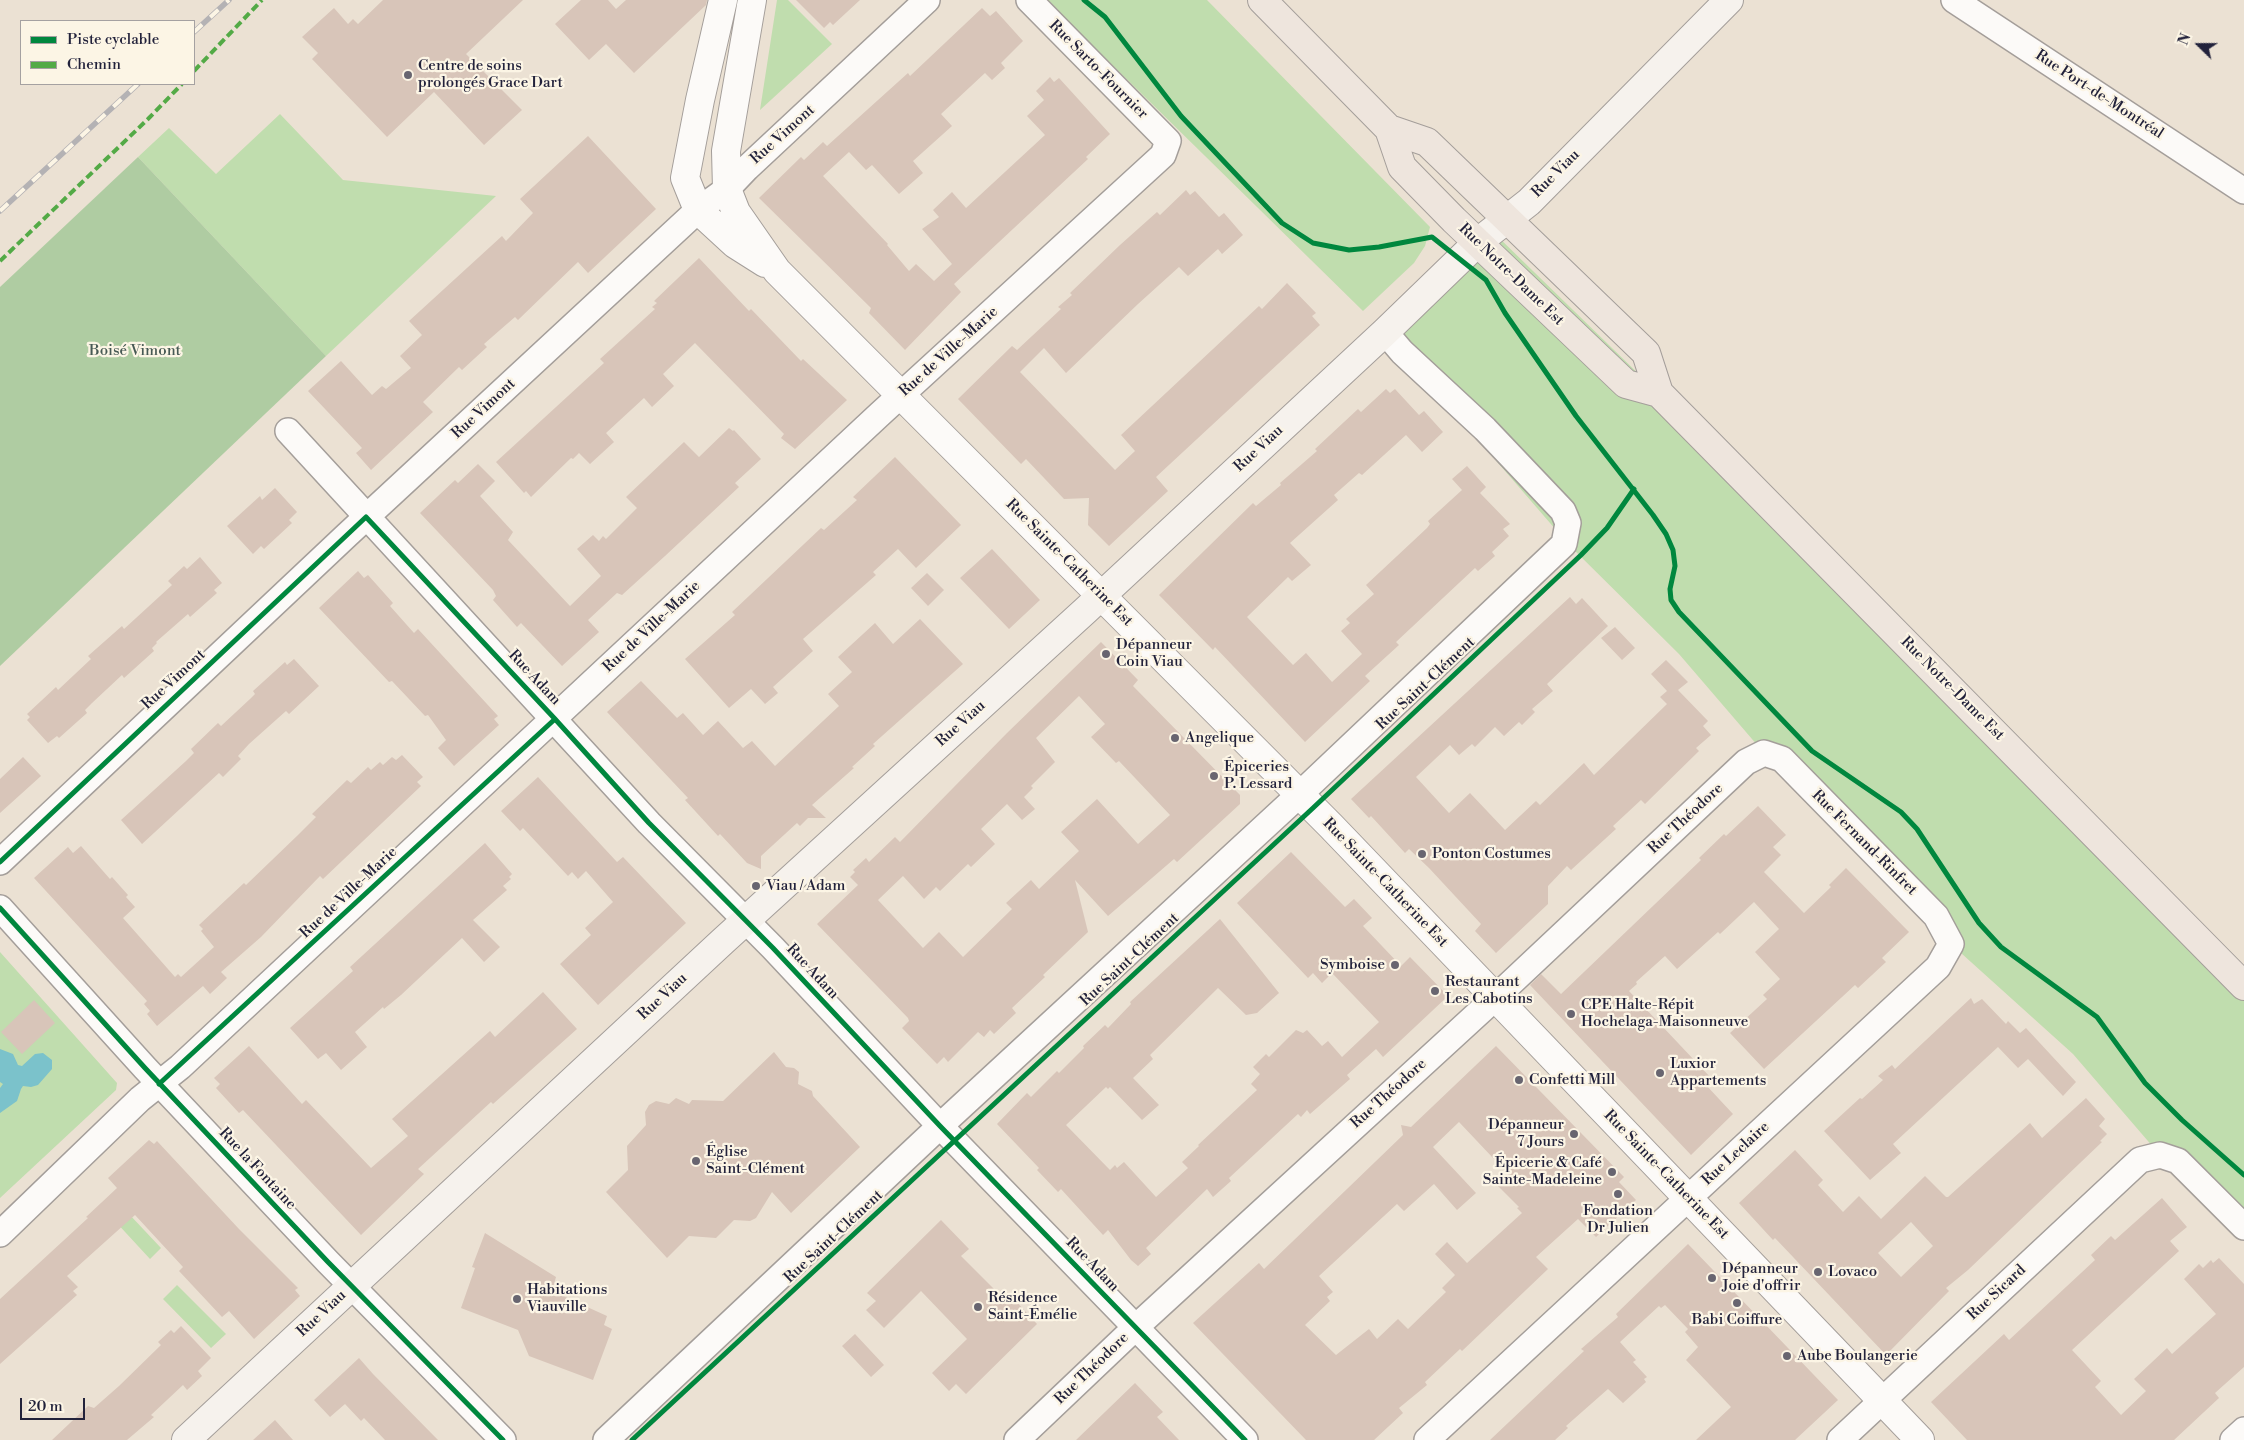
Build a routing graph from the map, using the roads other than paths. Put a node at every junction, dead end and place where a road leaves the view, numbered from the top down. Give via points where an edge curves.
1 (724, 0) edge
2 (752, 0) edge
3 (927, 0) edge
4 (1029, 0) edge
5 (1262, 0) edge
6 (1729, 0) edge
7 (1954, 0) edge
8 (1389, 129) junction
9 (1168, 141) joint
10 (727, 189) junction
11 (2244, 191) edge
12 (698, 210) junction
13 (1506, 220) junction
14 (1478, 242) junction
15 (777, 271) junction
16 (1385, 332) junction
17 (1659, 393) junction
18 (901, 396) junction
19 (288, 431) dead end
20 (366, 517) junction
21 (1102, 596) junction
22 (555, 719) junction
23 (1764, 753) joint
24 (1299, 794) junction
25 (0, 862) edge
26 (0, 908) edge
27 (745, 920) junction
28 (1951, 944) joint
29 (2244, 986) edge
30 (1496, 997) junction
31 (160, 1084) junction
32 (940, 1126) junction
33 (1688, 1199) junction
34 (2244, 1227) edge
35 (0, 1234) edge
36 (351, 1287) junction
37 (1136, 1327) junction
38 (1883, 1399) junction
39 (2244, 1430) edge
40 (186, 1440) edge
41 (503, 1440) edge
42 (606, 1440) edge
43 (1017, 1440) edge
44 (1245, 1440) edge
45 (1427, 1440) edge
46 (1840, 1440) edge
47 (1920, 1440) edge
48 (2233, 1440) edge

1 - 12 street, Rue Sainte-Catherine Est via 685,178
2 - 10 street, Rue Sainte-Catherine Est via 726,151
3 - 10 street, Rue Vimont
4 - 9 street, Rue Sarto-Fournier
5 - 8 main road, Rue Notre-Dame Est
6 - 13 main road, Rue Viau via 1529,202
7 - 11 street, Rue Port-de-Montréal
8 - 13 main road, Rue Notre-Dame Est via 1427,142
8 - 14 main road, Rue Notre-Dame Est via 1402,168
9 - 18 street, Rue de Ville-Marie via 1163,155
10 - 12 street, Rue Vimont
10 - 15 street, Rue Sainte-Catherine Est via 736,212
12 - 15 street, Rue Sainte-Catherine Est via 735,244
12 - 20 street, Rue Vimont
13 - 14 main road, Rue Viau
13 - 17 main road, Rue Notre-Dame Est via 1646,353
14 - 16 main road, Rue Viau
14 - 17 main road, Rue Notre-Dame Est via 1626,384
15 - 18 street, Rue Sainte-Catherine Est
16 - 21 main road, Rue Viau
16 - 24 street, Rue Saint-Clément via 1402,352 1485,429 1563,511 1568,523 1567,536 1558,551
17 - 29 main road, Rue Notre-Dame Est
18 - 21 street, Rue Sainte-Catherine Est
18 - 22 street, Rue de Ville-Marie
19 - 20 street, Rue Adam
20 - 22 street, Rue Adam
20 - 25 street, Rue Vimont
21 - 24 street, Rue Sainte-Catherine Est
21 - 27 main road, Rue Viau
22 - 27 street, Rue Adam via 649,823
22 - 31 street, Rue de Ville-Marie
23 - 28 street, Rue Fernand-Rinfret via 1782,759 1936,916
23 - 30 street, Rue Théodore via 1746,762
24 - 30 street, Rue Sainte-Catherine Est
24 - 32 street, Rue Saint-Clément
26 - 31 street, Rue la Fontaine
27 - 32 street, Rue Adam
27 - 36 main road, Rue Viau
28 - 33 street, Rue Leclaire via 1938,967
30 - 33 street, Rue Sainte-Catherine Est
30 - 37 street, Rue Théodore
31 - 35 street, Rue de Ville-Marie via 140,1099
31 - 36 street, Rue la Fontaine
32 - 37 street, Rue Adam
32 - 42 street, Rue Saint-Clément
33 - 38 street, Rue Sainte-Catherine Est
33 - 45 street, Rue Leclaire
34 - 38 street, Rue Sicard via 2178,1161 2160,1155 2140,1160
36 - 40 main road, Rue Viau
36 - 41 street, Rue la Fontaine
37 - 43 street, Rue Théodore
37 - 44 street, Rue Adam
38 - 46 street, Rue Sicard
38 - 47 street, Rue Sainte-Catherine Est
39 - 48 street

